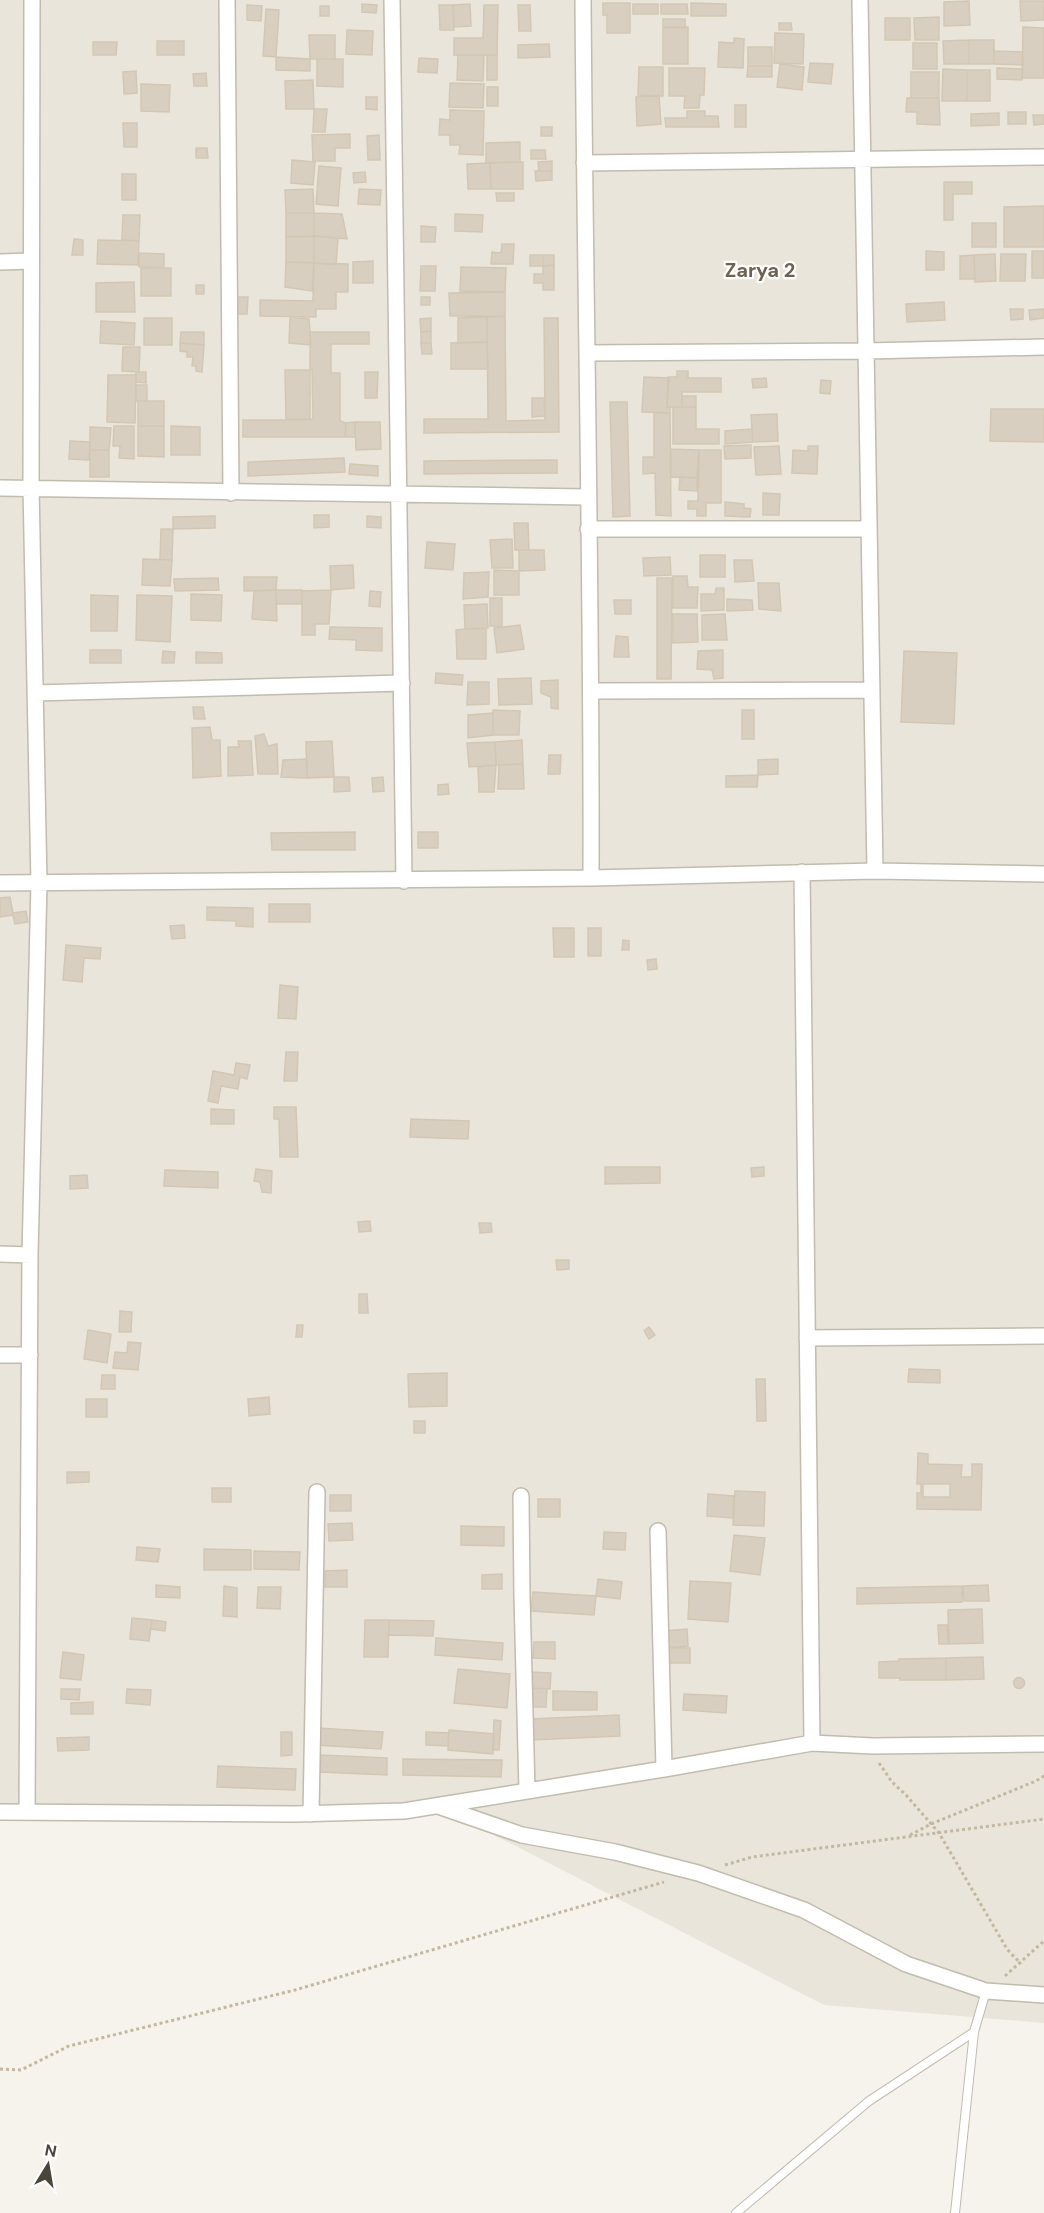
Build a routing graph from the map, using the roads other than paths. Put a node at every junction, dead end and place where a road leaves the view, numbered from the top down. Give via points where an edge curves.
1 (32, 0) edge
2 (227, 0) edge
3 (392, 0) edge
4 (583, 0) edge
5 (860, 0) edge
6 (1044, 157) edge
7 (863, 160) junction
8 (584, 163) junction
9 (30, 261) junction
10 (0, 262) edge
11 (1044, 347) edge
12 (866, 351) junction
13 (587, 353) junction
14 (0, 488) edge
15 (31, 488) junction
16 (231, 493) junction
17 (399, 494) junction
18 (587, 497) junction
19 (588, 529) junction
20 (869, 529) junction
21 (402, 683) junction
22 (872, 690) junction
23 (591, 691) junction
24 (35, 693) junction
25 (875, 871) junction
26 (802, 872) junction
27 (1044, 874) edge
28 (591, 878) junction
29 (404, 881) junction
30 (39, 882) junction
31 (0, 883) edge
32 (0, 1254) edge
33 (30, 1255) junction
34 (1044, 1336) edge
35 (807, 1338) junction
36 (0, 1355) edge
37 (30, 1355) junction
38 (317, 1492) dead end
39 (521, 1496) dead end
40 (658, 1531) dead end
41 (812, 1743) junction
42 (1044, 1744) edge
43 (664, 1769) junction
44 (527, 1791) junction
45 (436, 1805) junction
46 (0, 1812) edge
47 (27, 1812) junction
48 (311, 1814) junction
49 (986, 1990) junction
50 (1044, 1995) edge
51 (974, 2032) junction
52 (736, 2213) edge
53 (955, 2213) edge

1 - 9 street
2 - 16 street
3 - 17 street
4 - 8 street
5 - 7 street
6 - 7 street
7 - 8 street
7 - 12 street
8 - 13 street
9 - 10 street
9 - 15 street
11 - 12 street
12 - 13 street
12 - 20 street
13 - 18 street
14 - 15 street
15 - 16 street
15 - 24 street
16 - 17 street
17 - 18 street
17 - 21 street
18 - 19 street
19 - 20 street
19 - 23 street
20 - 22 street
21 - 24 street
21 - 29 street
22 - 23 street
22 - 25 street
23 - 28 street
24 - 30 street
25 - 26 street
25 - 27 street
26 - 28 street
26 - 35 street
28 - 29 street
29 - 30 street
30 - 31 street
30 - 33 street
32 - 33 street
33 - 37 street
34 - 35 street
35 - 41 street
36 - 37 street
37 - 47 street
38 - 48 street
39 - 44 street
40 - 43 street
41 - 42 street
41 - 43 street
43 - 44 street
44 - 45 street
45 - 48 street via 404,1811
45 - 49 street via 522,1835 698,1872 804,1910 906,1964
46 - 47 street
47 - 48 street
49 - 50 street
49 - 51 lane
51 - 52 lane via 869,2101
51 - 53 lane

